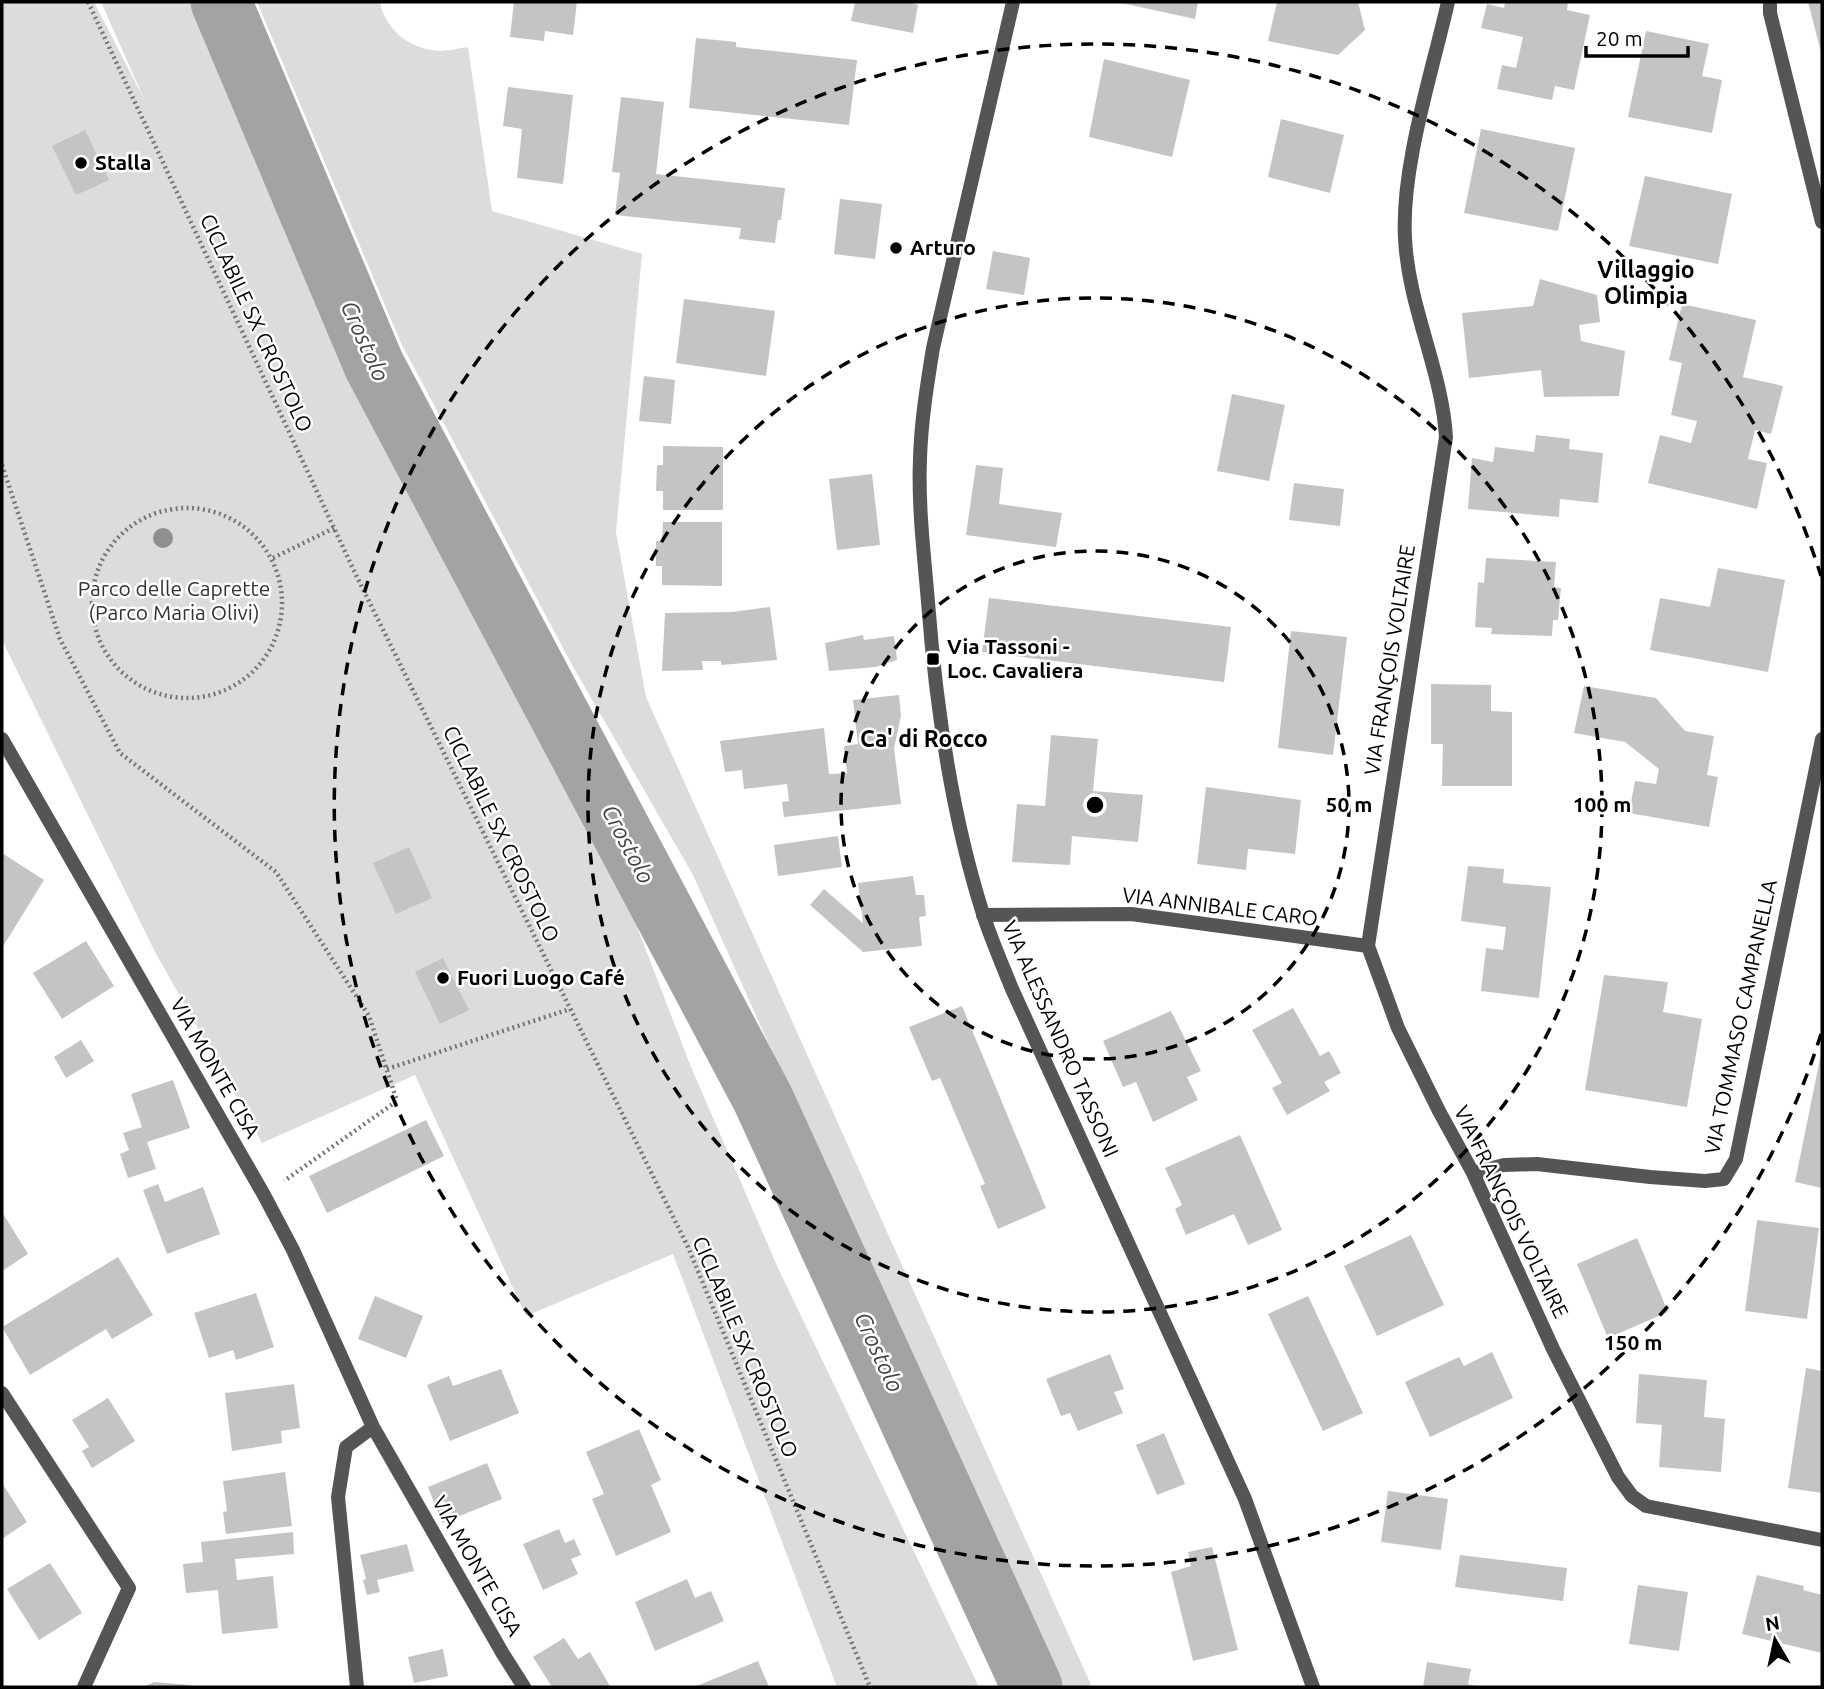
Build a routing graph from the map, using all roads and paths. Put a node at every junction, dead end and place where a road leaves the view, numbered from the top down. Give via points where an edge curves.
1 (88, 2) edge
2 (1013, 2) edge
3 (1448, 2) edge
4 (1770, 2) edge
5 (1822, 222) edge
6 (2, 465) edge
7 (334, 528) junction
8 (273, 558) junction
9 (2, 739) edge
10 (1822, 739) edge
11 (983, 915) junction
12 (1367, 946) junction
13 (570, 1009) junction
14 (387, 1069) junction
15 (1474, 1173) junction
16 (264, 1195) junction
17 (2, 1393) edge
18 (373, 1427) junction
19 (1822, 1540) edge
20 (84, 1687) edge
21 (357, 1687) edge
22 (524, 1687) edge
23 (870, 1687) edge
24 (1312, 1687) edge

1 - 7 path, CICLABILE SX CROSTOLO
2 - 11 street, VIA ALESSANDRO TASSONI via 933,348 920,459 939,711 956,809
3 - 12 street, VIA FRANÇOIS VOLTAIRE via 1413,152 1405,209 1409,270 1445,412 1446,438
4 - 5 street
6 - 14 path via 60,639 120,753 276,872 369,1016
7 - 8 path
7 - 13 path, CICLABILE SX CROSTOLO
8 - 8 path via 284,606 270,654 233,688 185,700 137,685 102,649 90,600 105,552 141,518 190,507 238,521
9 - 16 street, VIA MONTE CISA
10 - 15 street, VIA TOMMASO CAMPANELLA via 1736,1159 1724,1179 1650,1177 1537,1164 1504,1165
11 - 12 street, VIA ANNIBALE CARO via 1131,914
11 - 24 street, VIA ALESSANDRO TASSONI via 1034,1040 1245,1499
12 - 15 street, VIA FRANÇOIS VOLTAIRE via 1398,1028
13 - 14 path
13 - 23 path, CICLABILE SX CROSTOLO via 688,1247
14 - 16 path via 397,1101
15 - 19 street, VIA FRANÇOIS VOLTAIRE via 1553,1349 1632,1496 1646,1506
16 - 18 street, VIA MONTE CISA
17 - 20 street via 129,1588
18 - 21 street via 346,1447 338,1497
18 - 22 street, VIA MONTE CISA

